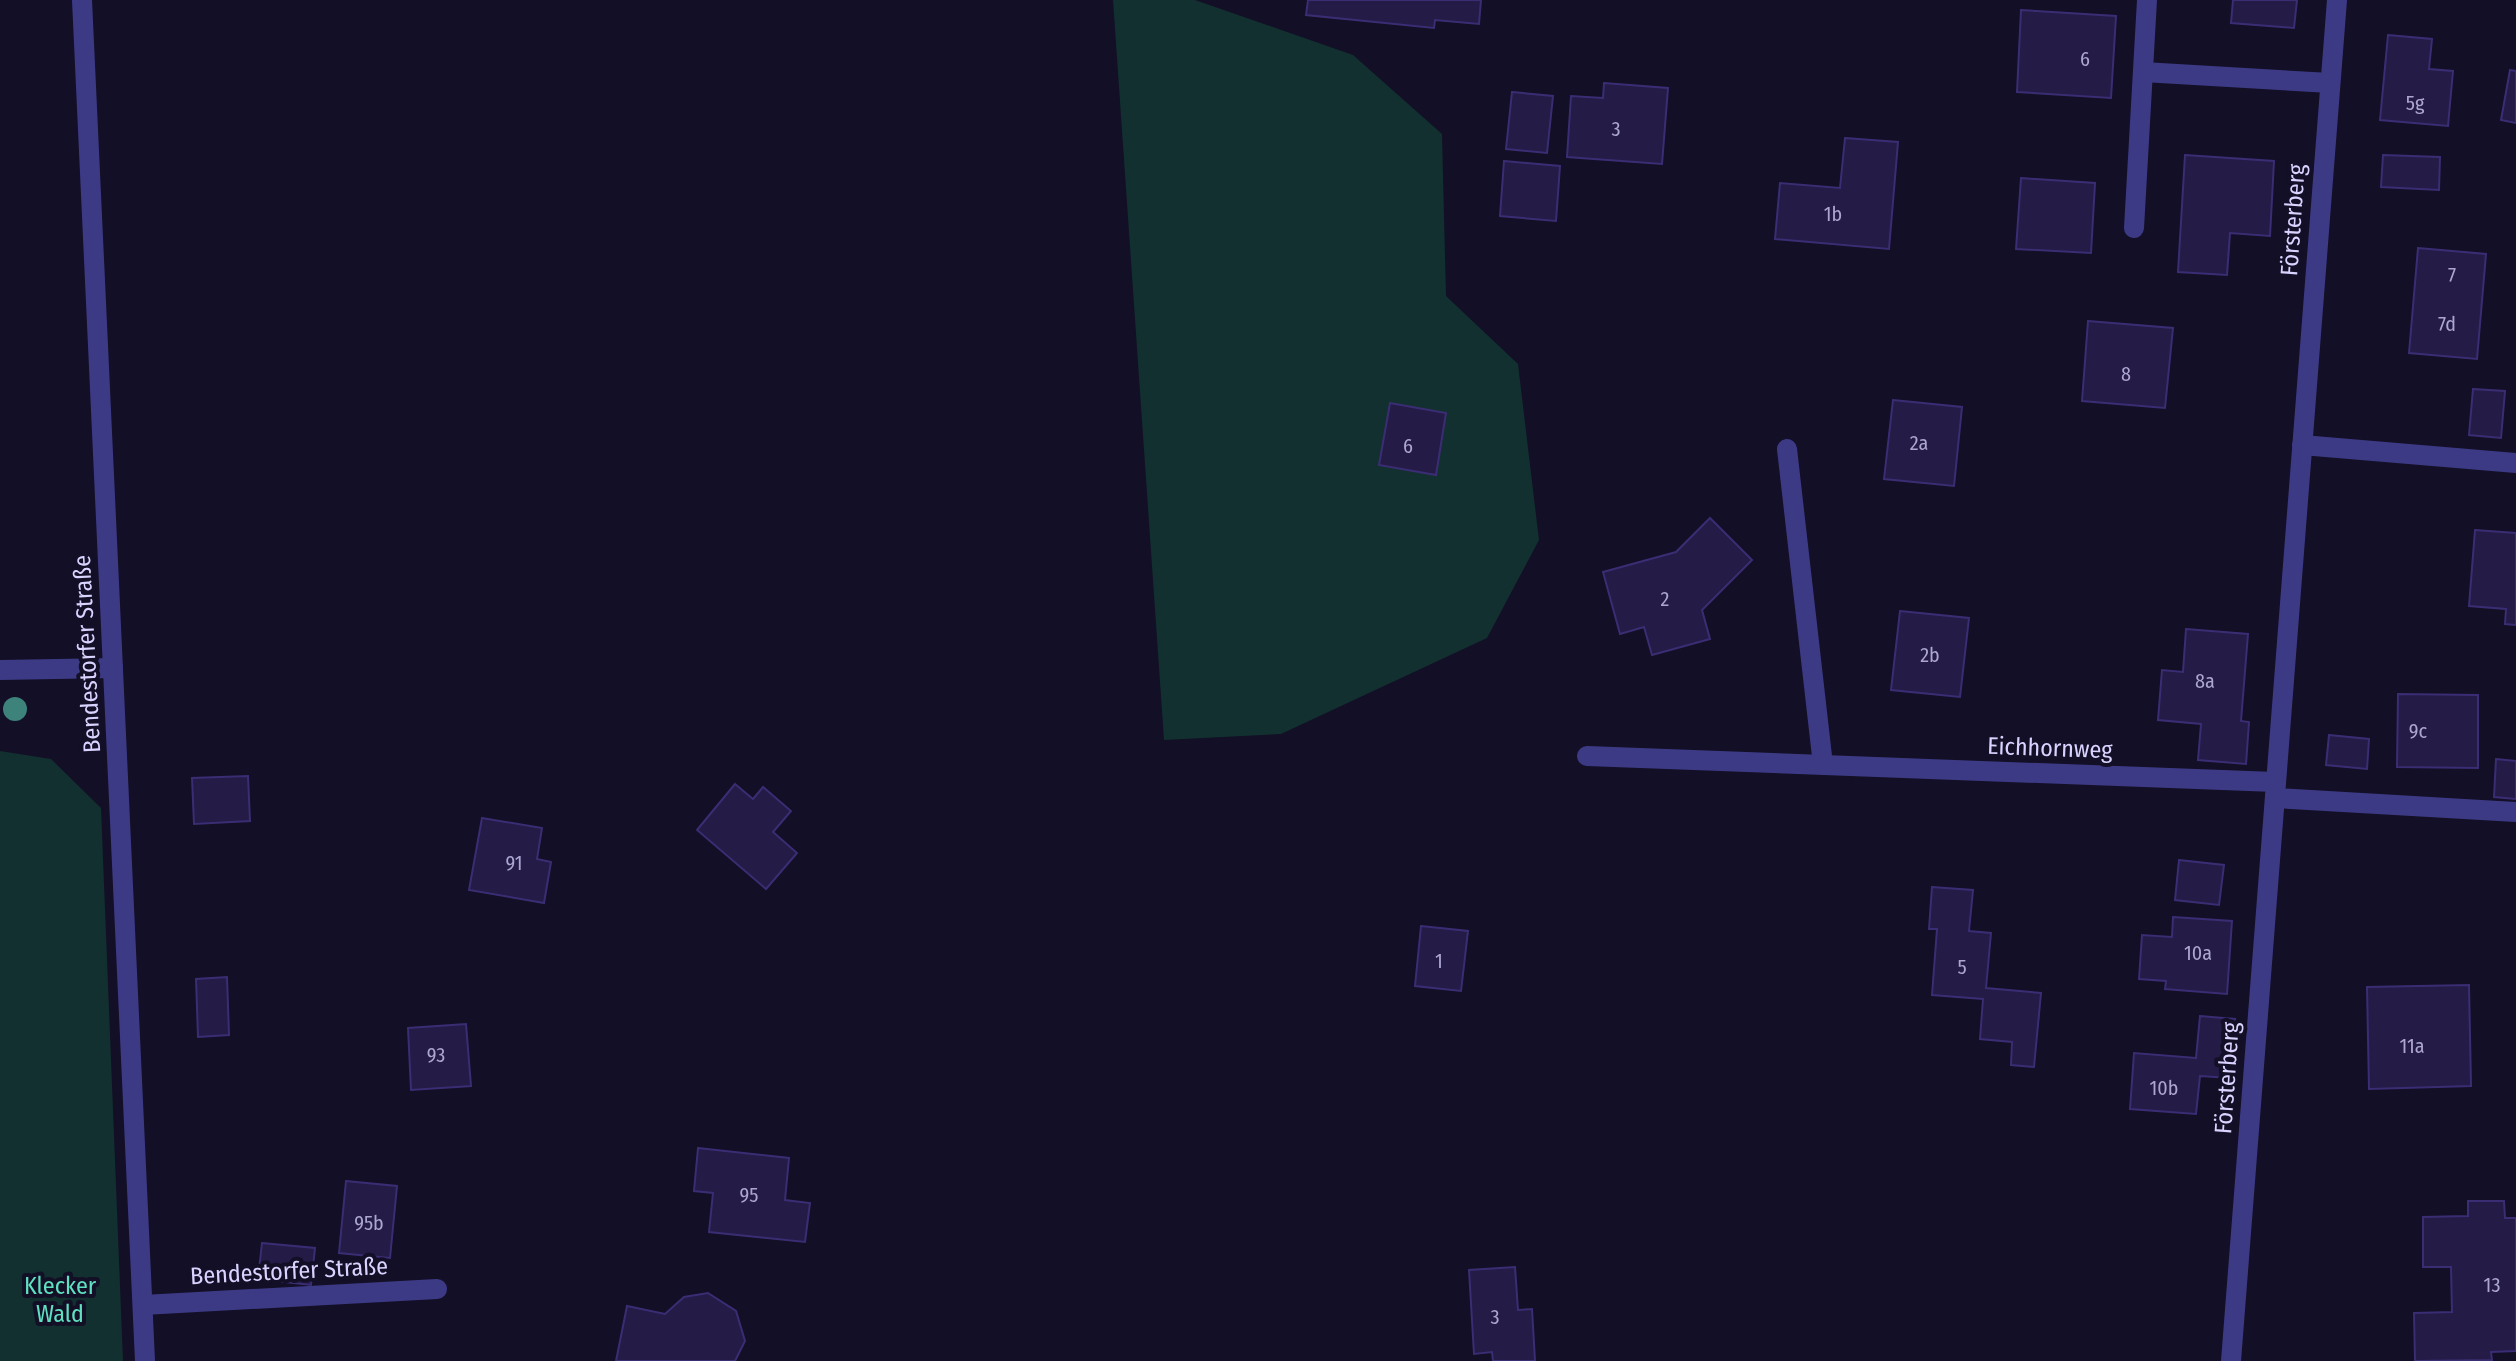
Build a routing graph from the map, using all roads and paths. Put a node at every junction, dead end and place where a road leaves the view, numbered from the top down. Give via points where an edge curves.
1 (82, 0) edge
2 (2147, 0) edge
3 (2337, 0) edge
4 (2143, 72) junction
5 (2330, 83) junction
6 (2134, 228) dead end
7 (2302, 445) junction
8 (1787, 449) dead end
9 (2516, 463) edge
10 (113, 668) junction
11 (0, 670) edge
12 (1587, 756) dead end
13 (1823, 765) junction
14 (2275, 790) junction
15 (2516, 812) edge
16 (437, 1289) dead end
17 (143, 1305) junction
18 (145, 1361) edge
19 (2231, 1361) edge

1 - 10 street, Bendestorfer Straße
2 - 4 street
3 - 5 street, Försterberg
4 - 5 street
4 - 6 street
5 - 7 street, Försterberg
7 - 9 street
7 - 14 street, Försterberg
8 - 13 street
10 - 11 street
10 - 17 street, Bendestorfer Straße
12 - 13 street, Eichhornweg
13 - 14 street, Eichhornweg
14 - 15 street
14 - 19 street, Försterberg
16 - 17 street, Bendestorfer Straße
17 - 18 street, Bendestorfer Straße

